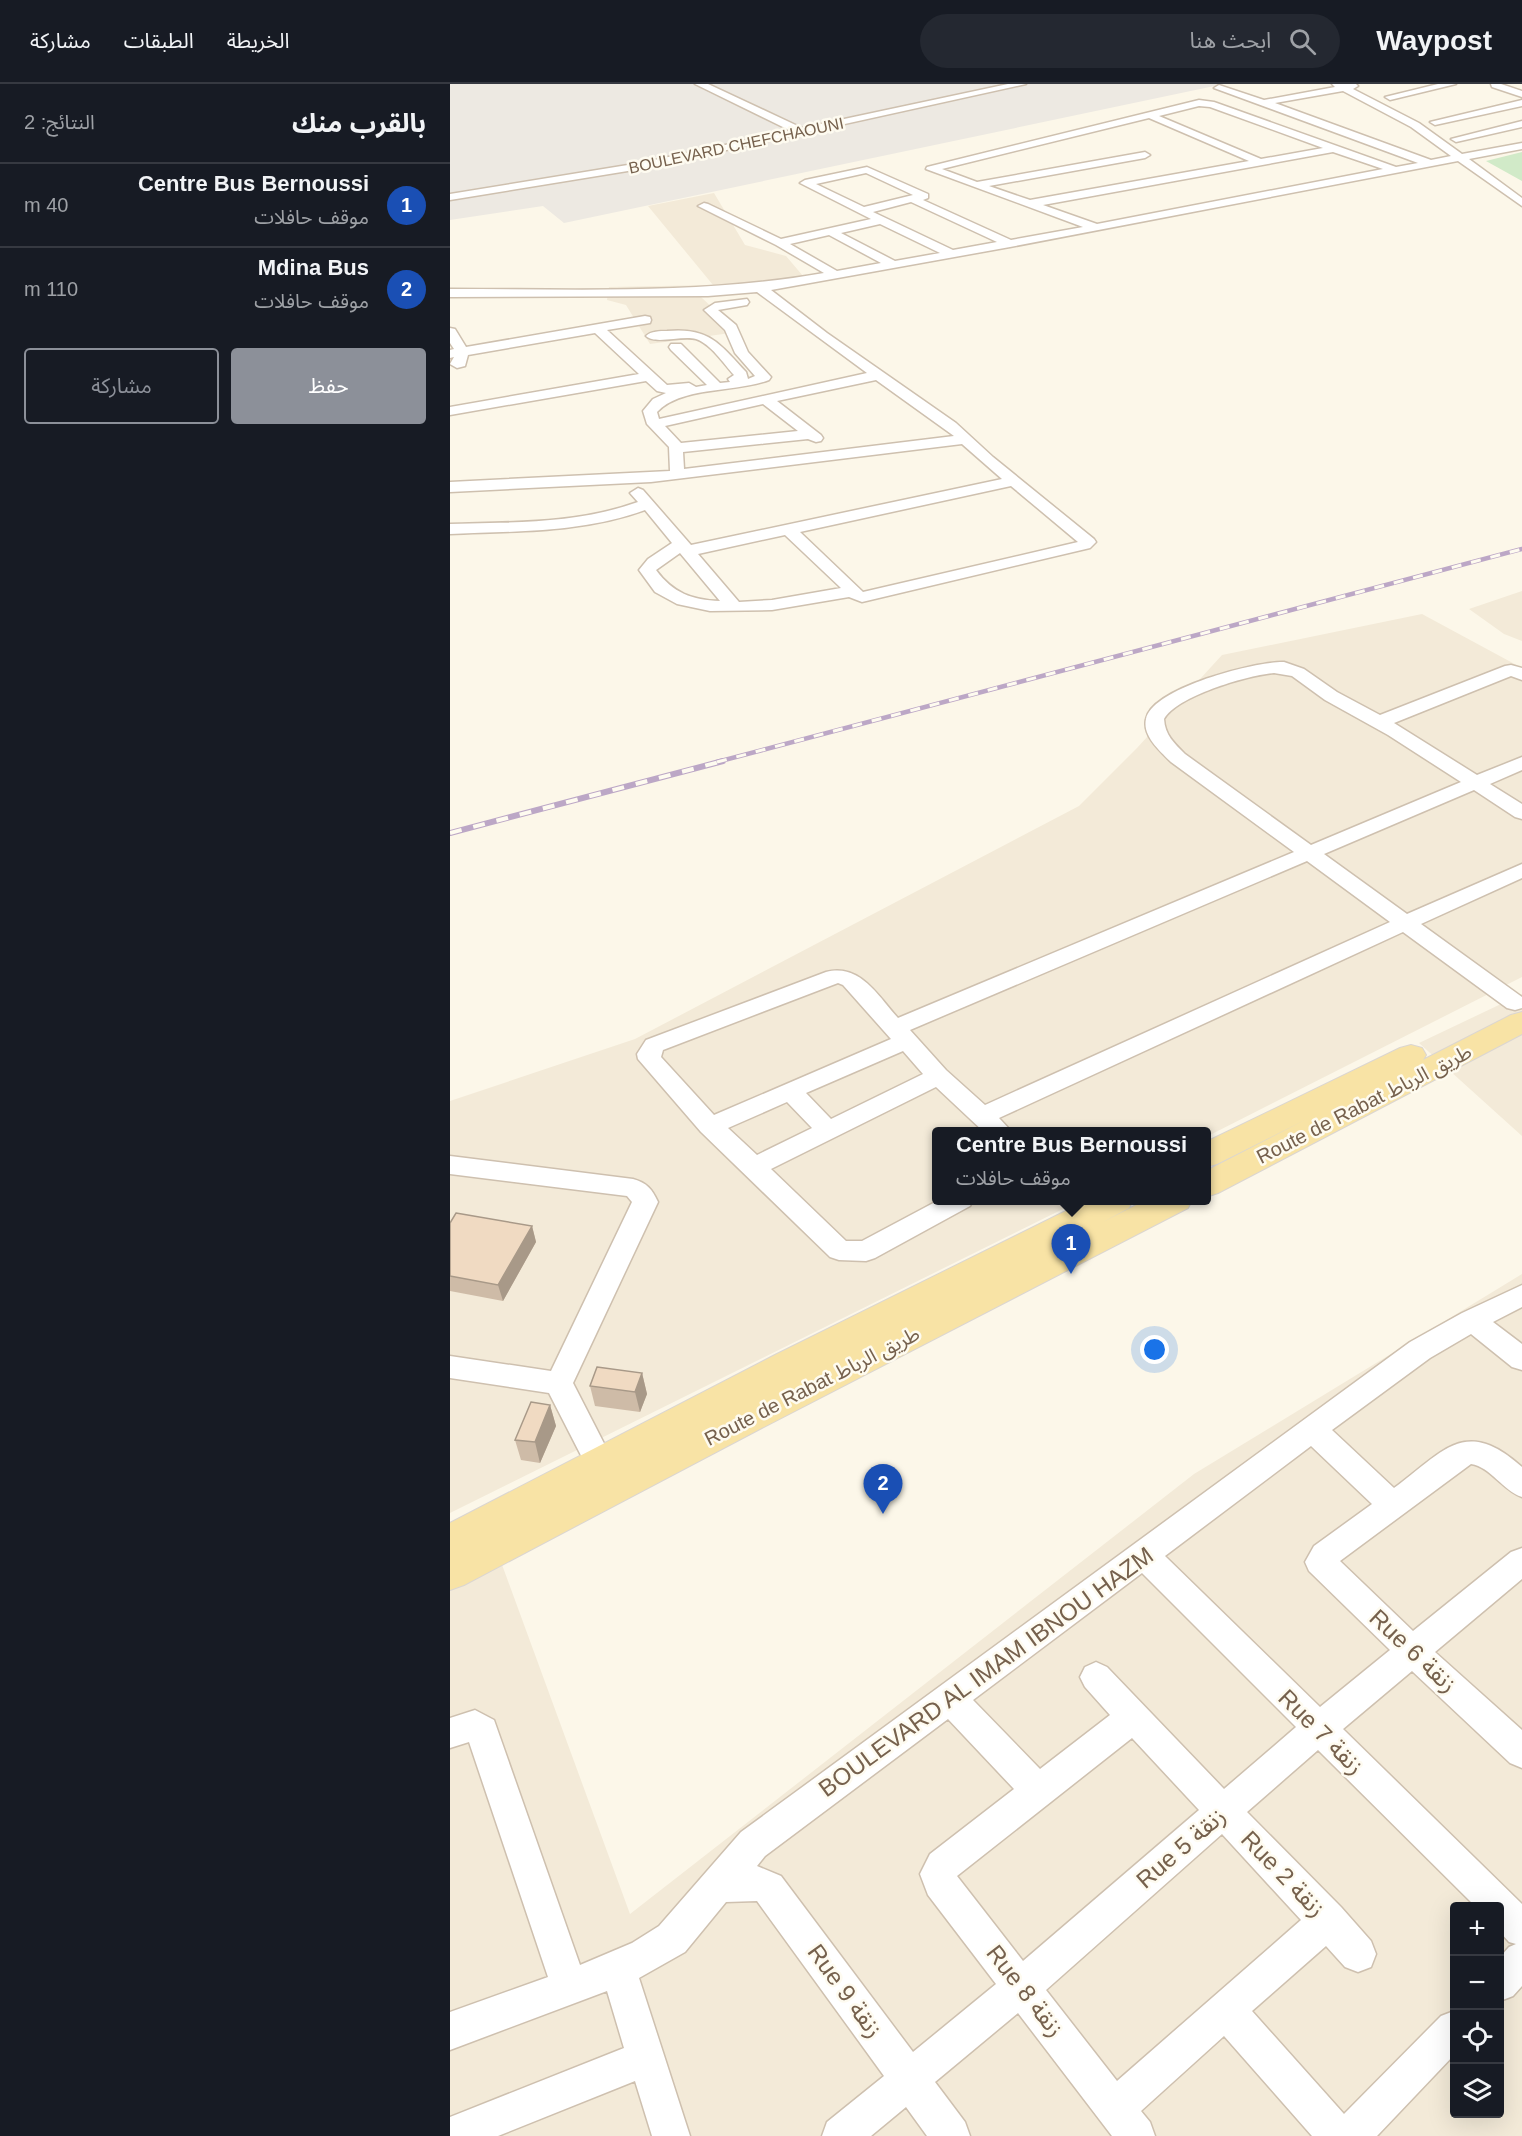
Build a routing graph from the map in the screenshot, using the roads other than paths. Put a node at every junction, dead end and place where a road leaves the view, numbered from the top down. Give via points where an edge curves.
1 (700, 84) edge
2 (1001, 84) edge
3 (1021, 84) edge
4 (1239, 84) edge
5 (1364, 84) edge
6 (1451, 84) edge
7 (1495, 85) edge
8 (1341, 86) edge
9 (1418, 91) junction
10 (1522, 94) edge
11 (1432, 96) dead end
12 (1265, 103) junction
13 (1522, 103) edge
14 (1404, 105) dead end
15 (1149, 115) junction
16 (1409, 123) junction
17 (1522, 124) edge
18 (1398, 125) dead end
19 (796, 129) junction
20 (1376, 130) dead end
21 (1353, 135) junction
22 (1456, 139) junction
23 (1124, 145) dead end
24 (1522, 146) edge
25 (1335, 148) junction
26 (1476, 155) junction
27 (1459, 159) junction
28 (1260, 162) junction
29 (1430, 164) junction
30 (1171, 167) dead end
31 (1395, 170) junction
32 (1189, 175) junction
33 (975, 185) junction
34 (1522, 188) edge
35 (450, 193) edge
36 (450, 198) edge
37 (1240, 199) junction
38 (915, 200) junction
39 (1522, 203) edge
40 (1028, 204) junction
41 (704, 206) dead end
42 (863, 211) junction
43 (882, 220) junction
44 (1095, 227) junction
45 (831, 232) junction
46 (780, 243) junction
47 (1010, 244) junction
48 (952, 254) junction
49 (894, 265) junction
50 (836, 275) junction
51 (450, 293) edge
52 (766, 293) junction
53 (597, 328) junction
54 (652, 336) dead end
55 (454, 345) edge
56 (676, 347) dead end
57 (450, 368) edge
58 (878, 375) junction
59 (649, 376) junction
60 (713, 383) junction
61 (766, 400) junction
62 (450, 411) edge
63 (655, 424) junction
64 (810, 434) junction
65 (965, 439) junction
66 (676, 448) junction
67 (836, 457) junction
68 (678, 475) junction
69 (627, 480) junction
70 (1014, 481) junction
71 (450, 487) edge
72 (573, 504) dead end
73 (648, 504) junction
74 (519, 506) dead end
75 (466, 508) dead end
76 (573, 524) junction
77 (513, 527) junction
78 (455, 529) edge
79 (788, 529) junction
80 (685, 548) junction
81 (852, 591) junction
82 (734, 607) junction
83 (1522, 677) edge
84 (1387, 726) junction
85 (1522, 763) edge
86 (1476, 783) junction
87 (1522, 813) edge
88 (1308, 853) junction
89 (1522, 870) edge
90 (1406, 923) junction
91 (1520, 1008) edge
92 (901, 1035) junction
93 (938, 1076) junction
94 (790, 1091) junction
95 (982, 1116) junction
96 (710, 1126) junction
97 (995, 1127) edge
98 (828, 1130) junction
99 (1211, 1154) edge
100 (450, 1165) edge
101 (754, 1167) junction
102 (1211, 1182) edge
103 (952, 1205) edge
104 (1109, 1205) edge
105 (1152, 1205) edge
106 (1088, 1218) edge
107 (1522, 1295) edge
108 (1472, 1320) junction
109 (1522, 1359) edge
110 (450, 1367) edge
111 (559, 1383) junction
112 (1313, 1430) junction
113 (599, 1463) junction
114 (1522, 1485) edge
115 (1392, 1504) junction
116 (450, 1542) edge
117 (1144, 1555) junction
118 (1522, 1561) edge
119 (450, 1573) edge
120 (1414, 1653) junction
121 (1096, 1677) dead end
122 (950, 1699) junction
123 (1134, 1716) junction
124 (1318, 1730) junction
125 (450, 1733) edge
126 (1517, 1739) edge
127 (1038, 1790) junction
128 (1224, 1812) junction
129 (718, 1886) junction
130 (1494, 1902) edge
131 (1504, 1912) edge
132 (1328, 1920) junction
133 (1522, 1929) edge
134 (1358, 1954) dead end
135 (1522, 1960) edge
136 (618, 1969) junction
137 (1504, 1979) edge
138 (569, 1986) junction
139 (1022, 1986) junction
140 (1226, 2010) junction
141 (450, 2031) edge
142 (1450, 2034) edge
143 (646, 2058) junction
144 (909, 2080) junction
145 (1125, 2122) edge
146 (450, 2136) edge
147 (671, 2136) edge
148 (841, 2136) edge
149 (951, 2136) edge
150 (1338, 2136) edge
151 (1350, 2136) edge

1 - 19 street
2 - 19 street, BOULEVARD CHEFCHAOUNI
3 - 19 street, BOULEVARD CHEFCHAOUNI
4 - 12 street via 1219,88
5 - 8 street
6 - 9 street
7 - 10 street
8 - 12 street
8 - 16 street
9 - 11 street
9 - 14 street via 1386,94
12 - 21 street
13 - 22 street via 1430,120
15 - 25 street via 1188,105 1211,104
15 - 28 street
15 - 33 street via 1098,133 931,170
16 - 18 street
16 - 27 street
17 - 22 street
19 - 35 street, BOULEVARD CHEFCHAOUNI via 636,162
19 - 36 street, BOULEVARD CHEFCHAOUNI via 640,166
20 - 21 street
21 - 29 street
22 - 26 street
23 - 33 street via 1149,157
24 - 26 street
25 - 28 street
25 - 31 street
26 - 27 street
26 - 34 street
27 - 29 street
27 - 39 street
28 - 32 street
29 - 31 street
30 - 32 street
31 - 37 street
32 - 37 street
32 - 40 street
33 - 40 street
37 - 44 street
38 - 42 street
38 - 42 street via 924,195 869,171 806,183
38 - 47 street
40 - 44 street
41 - 46 street
42 - 43 street
43 - 45 street
43 - 48 street
44 - 47 street
45 - 46 street
45 - 49 street
46 - 50 street
47 - 48 street
48 - 49 street
49 - 50 street
50 - 52 street
51 - 52 street
52 - 58 street
52 - 63 street via 710,309 731,328 742,353 764,377 663,400 650,411
53 - 55 street
53 - 55 street via 642,315
53 - 59 street
54 - 60 street via 687,333 706,337 741,375
55 - 57 street via 460,363
56 - 60 street
58 - 61 street
58 - 65 street
59 - 60 street via 666,390
59 - 62 street
61 - 63 street
61 - 64 street
63 - 66 street
64 - 66 street
64 - 67 street
65 - 67 street
65 - 70 street
66 - 68 street
67 - 68 street
68 - 69 street
69 - 71 street
69 - 73 street
70 - 79 street
70 - 81 street via 1088,543 869,597
72 - 76 street
73 - 76 street via 612,517
73 - 80 street
74 - 77 street
75 - 78 street
76 - 77 street
77 - 78 street
79 - 80 street
79 - 81 street
80 - 82 street
80 - 82 street via 650,564 648,573 675,599
81 - 82 street via 784,604
83 - 84 street
84 - 86 street
84 - 88 street via 1329,695 1292,669 1278,668 1245,673 1178,696 1157,713 1154,724 1167,748
85 - 86 street
86 - 87 street
86 - 88 street
88 - 90 street
88 - 92 street
89 - 90 street
90 - 91 street
90 - 95 street
91 - 99 main road, Route de Rabat طريق الرباط
91 - 102 main road, Route de Rabat طريق الرباط
92 - 93 street
92 - 94 street
92 - 96 street via 851,980 840,976 654,1045 650,1059
93 - 95 street
93 - 98 street
94 - 96 street
94 - 98 street
95 - 97 street
96 - 101 street
98 - 101 street
100 - 111 street via 633,1188 641,1193 645,1202
101 - 103 street via 840,1250 866,1251
104 - 106 main road, Route de Rabat طريق الرباط
105 - 106 main road, Route de Rabat طريق الرباط
106 - 113 main road, Route de Rabat طريق الرباط
106 - 119 main road, Route de Rabat طريق الرباط via 743,1420
107 - 108 street, BOULEVARD AL IMAM IBNOU HAZM
108 - 109 street
108 - 112 street, BOULEVARD AL IMAM IBNOU HAZM via 1420,1350
110 - 111 street
111 - 113 street
112 - 115 street
112 - 117 street, BOULEVARD AL IMAM IBNOU HAZM
113 - 116 main road, Route de Rabat طريق الرباط
114 - 115 street via 1483,1453 1472,1450
115 - 120 street, Rue 6 زنقة via 1320,1562
117 - 122 street, BOULEVARD AL IMAM IBNOU HAZM
117 - 124 street, Rue 7 زنقة
118 - 120 street, Rue 5 زنقة
120 - 124 street, Rue 5 زنقة
120 - 126 street, Rue 6 زنقة
121 - 123 street, Rue 2 زنقة
122 - 127 street
122 - 129 street, BOULEVARD AL IMAM IBNOU HAZM via 753,1844
123 - 127 street
123 - 128 street, Rue 2 زنقة
124 - 128 street, Rue 5 زنقة
124 - 130 street, Rue 7 زنقة
125 - 138 street via 475,1725 482,1731
127 - 139 street, Rue 8 زنقة via 937,1874 940,1883
128 - 132 street, Rue 2 زنقة
128 - 139 street, Rue 5 زنقة
129 - 136 street, BOULEVARD AL IMAM IBNOU HAZM via 672,1938
129 - 144 street, Rue 9 زنقة via 760,1883 769,1888
131 - 133 street, Rue 7 زنقة
132 - 134 street, Rue 2 زنقة
132 - 140 street, Rue 8 زنقة
135 - 137 street
136 - 138 street, BOULEVARD AL IMAM IBNOU HAZM
136 - 143 street
138 - 141 street, BOULEVARD AL IMAM IBNOU HAZM
139 - 144 street, Rue 5 زنقة
139 - 145 street, Rue 8 زنقة
140 - 145 street, Rue 8 زنقة
140 - 150 street
142 - 151 street
143 - 146 street
143 - 147 street
144 - 148 street, Rue 5 زنقة
144 - 149 street, Rue 9 زنقة

